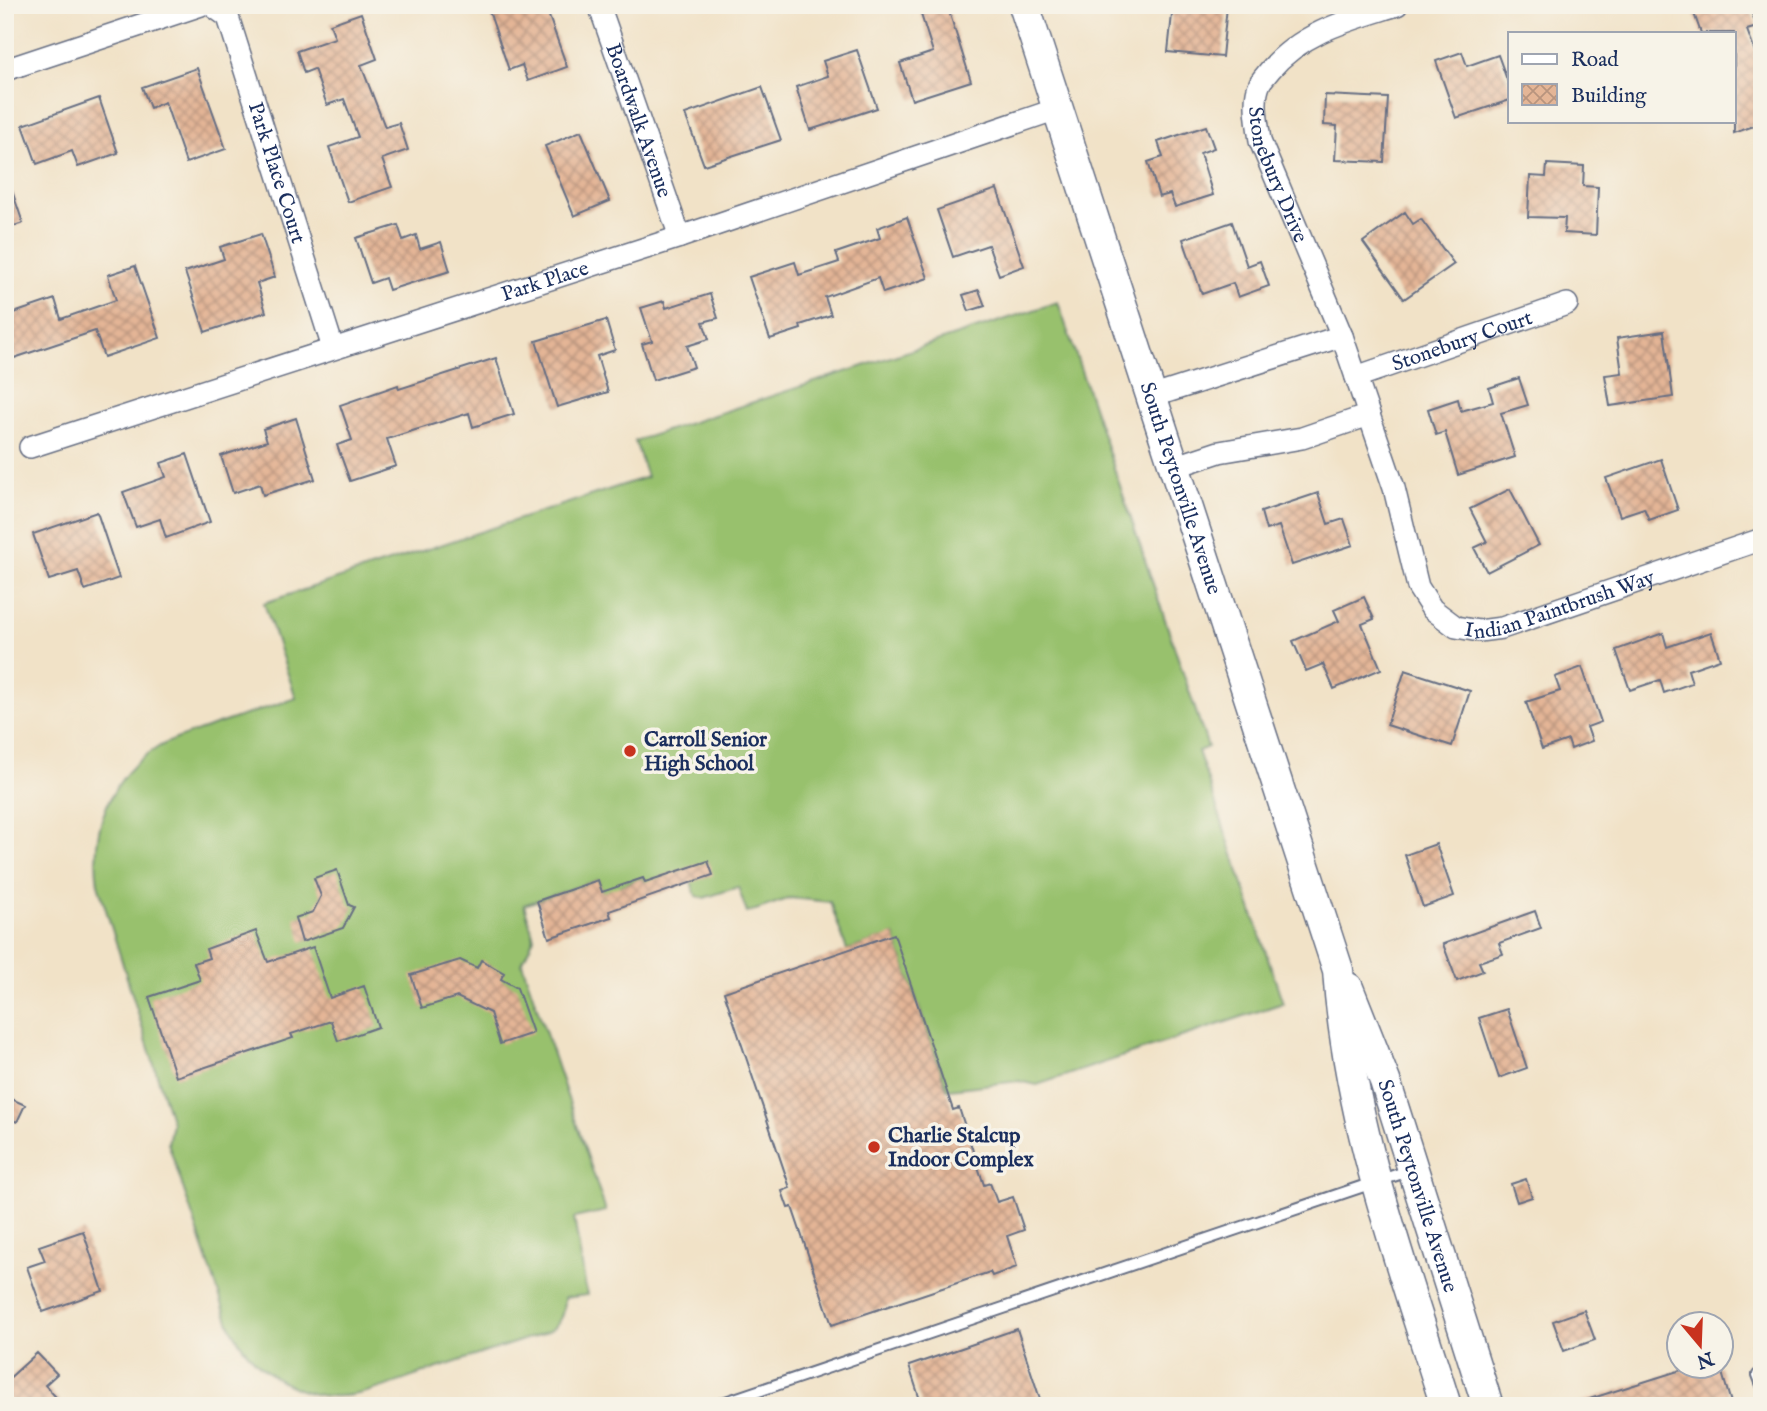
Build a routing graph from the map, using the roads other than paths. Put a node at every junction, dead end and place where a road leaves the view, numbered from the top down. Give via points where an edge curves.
1 (201, 5) edge
2 (211, 5) edge
3 (599, 5) edge
4 (1024, 5) edge
5 (1397, 5) edge
6 (5, 70) edge
7 (1057, 109) junction
8 (681, 237) junction
9 (1567, 304) dead end
10 (1342, 336) junction
11 (333, 348) junction
12 (1356, 377) junction
13 (1151, 397) junction
14 (1369, 415) junction
15 (30, 447) dead end
16 (1174, 467) junction
17 (1762, 539) edge
18 (1338, 970) junction
19 (1413, 1169) junction
20 (1376, 1182) junction
21 (714, 1406) edge
22 (1446, 1406) edge
23 (1488, 1406) edge

1 - 6 street
2 - 11 street, Park Place Court via 228,17
3 - 8 street, Boardwalk Avenue
4 - 7 street, South Peytonville Avenue
5 - 10 street, Stonebury Drive via 1334,24 1304,39 1280,58 1260,83 1256,110 1261,141
7 - 8 street, Park Place
7 - 13 street, South Peytonville Avenue
8 - 11 street, Park Place
9 - 12 street, Stonebury Court
10 - 12 street, Stonebury Drive
10 - 13 street
11 - 15 street, Park Place
12 - 14 street, Indian Paintbrush Way
13 - 16 street, South Peytonville Avenue
14 - 16 street via 1302,438 1219,452
14 - 17 street, Indian Paintbrush Way via 1394,488 1418,587 1432,609 1456,627 1502,628
16 - 18 street, South Peytonville Avenue
18 - 19 street, South Peytonville Avenue via 1385,1081
18 - 20 street, South Peytonville Avenue via 1345,1044
19 - 20 lane
19 - 23 street, South Peytonville Avenue
20 - 21 lane
20 - 22 street, South Peytonville Avenue

